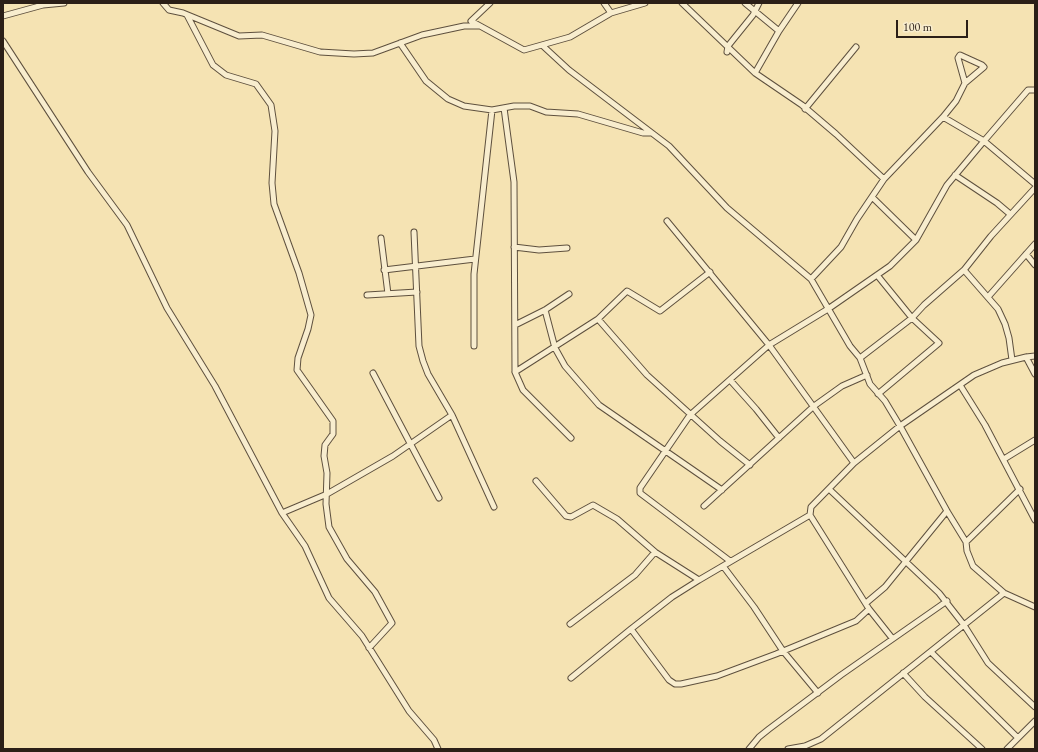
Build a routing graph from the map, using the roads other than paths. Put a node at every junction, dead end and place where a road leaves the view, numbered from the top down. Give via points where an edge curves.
1 (64, 3) edge
2 (163, 3) edge
3 (490, 3) edge
4 (604, 3) edge
5 (645, 3) edge
6 (682, 3) edge
7 (745, 3) edge
8 (759, 3) edge
9 (798, 3) edge
10 (754, 10) junction
11 (611, 13) junction
12 (188, 15) junction
13 (3, 16) edge
14 (478, 26) junction
15 (780, 31) junction
16 (3, 41) edge
17 (400, 43) junction
18 (543, 46) junction
19 (728, 46) junction
20 (856, 47) dead end
21 (727, 52) dead end
22 (755, 73) junction
23 (965, 83) junction
24 (1035, 90) edge
25 (504, 108) junction
26 (805, 109) junction
27 (492, 110) junction
28 (943, 117) junction
29 (651, 133) junction
30 (984, 141) junction
31 (955, 175) junction
32 (884, 179) junction
33 (1035, 184) edge
34 (1035, 188) edge
35 (872, 197) junction
36 (1010, 214) junction
37 (667, 221) dead end
38 (414, 232) dead end
39 (381, 238) dead end
40 (916, 240) junction
41 (1035, 244) edge
42 (514, 247) junction
43 (567, 248) dead end
44 (1026, 254) junction
45 (475, 259) junction
46 (1035, 265) edge
47 (416, 266) junction
48 (384, 270) junction
49 (964, 270) junction
50 (710, 272) junction
51 (877, 275) junction
52 (811, 279) junction
53 (417, 292) junction
54 (388, 294) junction
55 (569, 294) dead end
56 (367, 295) dead end
57 (988, 297) junction
58 (828, 309) junction
59 (544, 310) junction
60 (912, 318) junction
61 (598, 319) junction
62 (515, 325) junction
63 (769, 345) junction
64 (474, 346) dead end
65 (555, 348) junction
66 (1035, 356) edge
67 (1026, 357) junction
68 (860, 358) junction
69 (1012, 360) junction
70 (515, 372) junction
71 (373, 373) dead end
72 (1035, 374) edge
73 (866, 375) junction
74 (730, 380) junction
75 (960, 385) junction
76 (878, 394) junction
77 (814, 406) junction
78 (452, 415) junction
79 (690, 415) junction
80 (900, 426) junction
81 (571, 438) dead end
82 (779, 438) junction
83 (1035, 440) edge
84 (410, 444) junction
85 (666, 450) junction
86 (1004, 459) junction
87 (854, 464) junction
88 (750, 465) junction
89 (536, 480) dead end
90 (829, 489) junction
91 (1020, 489) junction
92 (722, 490) junction
93 (327, 494) junction
94 (439, 498) dead end
95 (704, 506) dead end
96 (494, 507) dead end
97 (947, 511) junction
98 (282, 513) junction
99 (810, 515) junction
100 (1035, 520) edge
101 (966, 542) junction
102 (655, 552) junction
103 (730, 561) junction
104 (906, 563) junction
105 (723, 566) junction
106 (699, 580) junction
107 (1004, 593) junction
108 (947, 601) junction
109 (866, 603) junction
110 (1035, 607) edge
111 (869, 608) junction
112 (570, 624) dead end
113 (964, 625) junction
114 (631, 628) junction
115 (892, 638) junction
116 (369, 648) junction
117 (784, 651) junction
118 (931, 652) junction
119 (904, 673) junction
120 (571, 678) dead end
121 (818, 693) junction
122 (1035, 707) edge
123 (1035, 721) edge
124 (1018, 738) junction
125 (806, 747) edge
126 (438, 749) edge
127 (750, 749) edge
128 (788, 749) edge
129 (982, 749) edge
130 (1007, 749) edge

1 - 13 street via 43,5
2 - 12 street via 169,10
3 - 14 street via 472,19
4 - 11 street
5 - 11 street
6 - 19 street
7 - 10 street
8 - 10 street
9 - 15 street
10 - 15 street
10 - 19 street via 753,15
11 - 18 street via 570,37
12 - 17 street via 239,36 262,35 320,52 366,54
12 - 93 street via 213,65 226,75 256,84 271,105 275,131 272,183 274,204 299,273 310,315 297,370 333,421 333,434 324,450
14 - 17 street via 422,34
14 - 18 street via 524,50
15 - 22 street
16 - 98 street via 88,172 127,225 167,308 215,386
17 - 27 street via 426,80 439,93 464,106
18 - 29 street via 569,70
19 - 21 street
19 - 22 street
20 - 26 street
22 - 26 street
23 - 23 street via 958,58 960,55 984,67
23 - 28 street via 956,101
24 - 30 street via 1028,90
25 - 27 street
25 - 29 street via 530,106 546,112 578,114
25 - 42 street via 514,182
26 - 32 street
27 - 45 street
28 - 30 street
28 - 32 street
29 - 52 street via 669,146 727,208
30 - 31 street
30 - 33 street
31 - 36 street
31 - 40 street
32 - 35 street
34 - 36 street
35 - 40 street
35 - 52 street via 841,247
36 - 49 street
37 - 50 street
38 - 47 street
39 - 48 street
40 - 51 street
41 - 44 street
42 - 43 street via 539,250
42 - 62 street
44 - 46 street
44 - 57 street
45 - 47 street
45 - 64 street
47 - 48 street
47 - 53 street
48 - 54 street
49 - 57 street
49 - 60 street
50 - 61 street via 663,311 657,310 627,291
50 - 63 street
51 - 58 street
51 - 60 street
52 - 58 street
53 - 54 street
53 - 78 street via 423,361
54 - 56 street
55 - 59 street
57 - 69 street via 998,309 1005,324
58 - 63 street
58 - 68 street
59 - 62 street
59 - 65 street
60 - 68 street
60 - 76 street via 938,341 938,344
61 - 65 street
61 - 79 street via 647,375
62 - 70 street
63 - 74 street
63 - 77 street
65 - 70 street
65 - 85 street via 565,366 599,405
66 - 67 street
67 - 69 street
67 - 72 street
68 - 73 street
69 - 75 street via 974,375
70 - 81 street via 523,390
71 - 84 street
73 - 76 street
73 - 77 street via 842,386
74 - 79 street
74 - 82 street
75 - 80 street
75 - 86 street
76 - 80 street
77 - 82 street
77 - 87 street
78 - 84 street
78 - 96 street
79 - 85 street
79 - 88 street
80 - 87 street
80 - 97 street
82 - 88 street
83 - 86 street
84 - 93 street
84 - 94 street
85 - 92 street
85 - 103 street via 640,488 640,493
86 - 91 street
87 - 90 street
88 - 92 street
89 - 102 street via 566,516 572,517 592,505 616,519
90 - 99 street via 813,504
90 - 104 street
91 - 100 street
91 - 101 street
92 - 95 street
93 - 98 street
93 - 116 street via 329,527 347,559 375,592 391,621 391,625
97 - 101 street
97 - 104 street
98 - 116 street via 308,553 329,598 354,626
99 - 103 street
99 - 109 street
101 - 107 street via 973,566
102 - 106 street
102 - 112 street via 635,575
103 - 105 street
104 - 108 street
104 - 109 street via 885,587
105 - 106 street
105 - 117 street
106 - 114 street
107 - 110 street
107 - 113 street
108 - 113 street
108 - 115 street
109 - 111 street
111 - 115 street
111 - 117 street via 856,621
113 - 118 street
113 - 122 street via 988,663
114 - 117 street via 669,680 675,684 717,676
114 - 120 street
115 - 121 street
116 - 126 street via 409,711 434,740
117 - 121 street
118 - 119 street
118 - 124 street
119 - 125 street via 821,739
119 - 129 street via 925,697
121 - 127 street via 759,737
123 - 124 street
124 - 130 street
125 - 128 street

